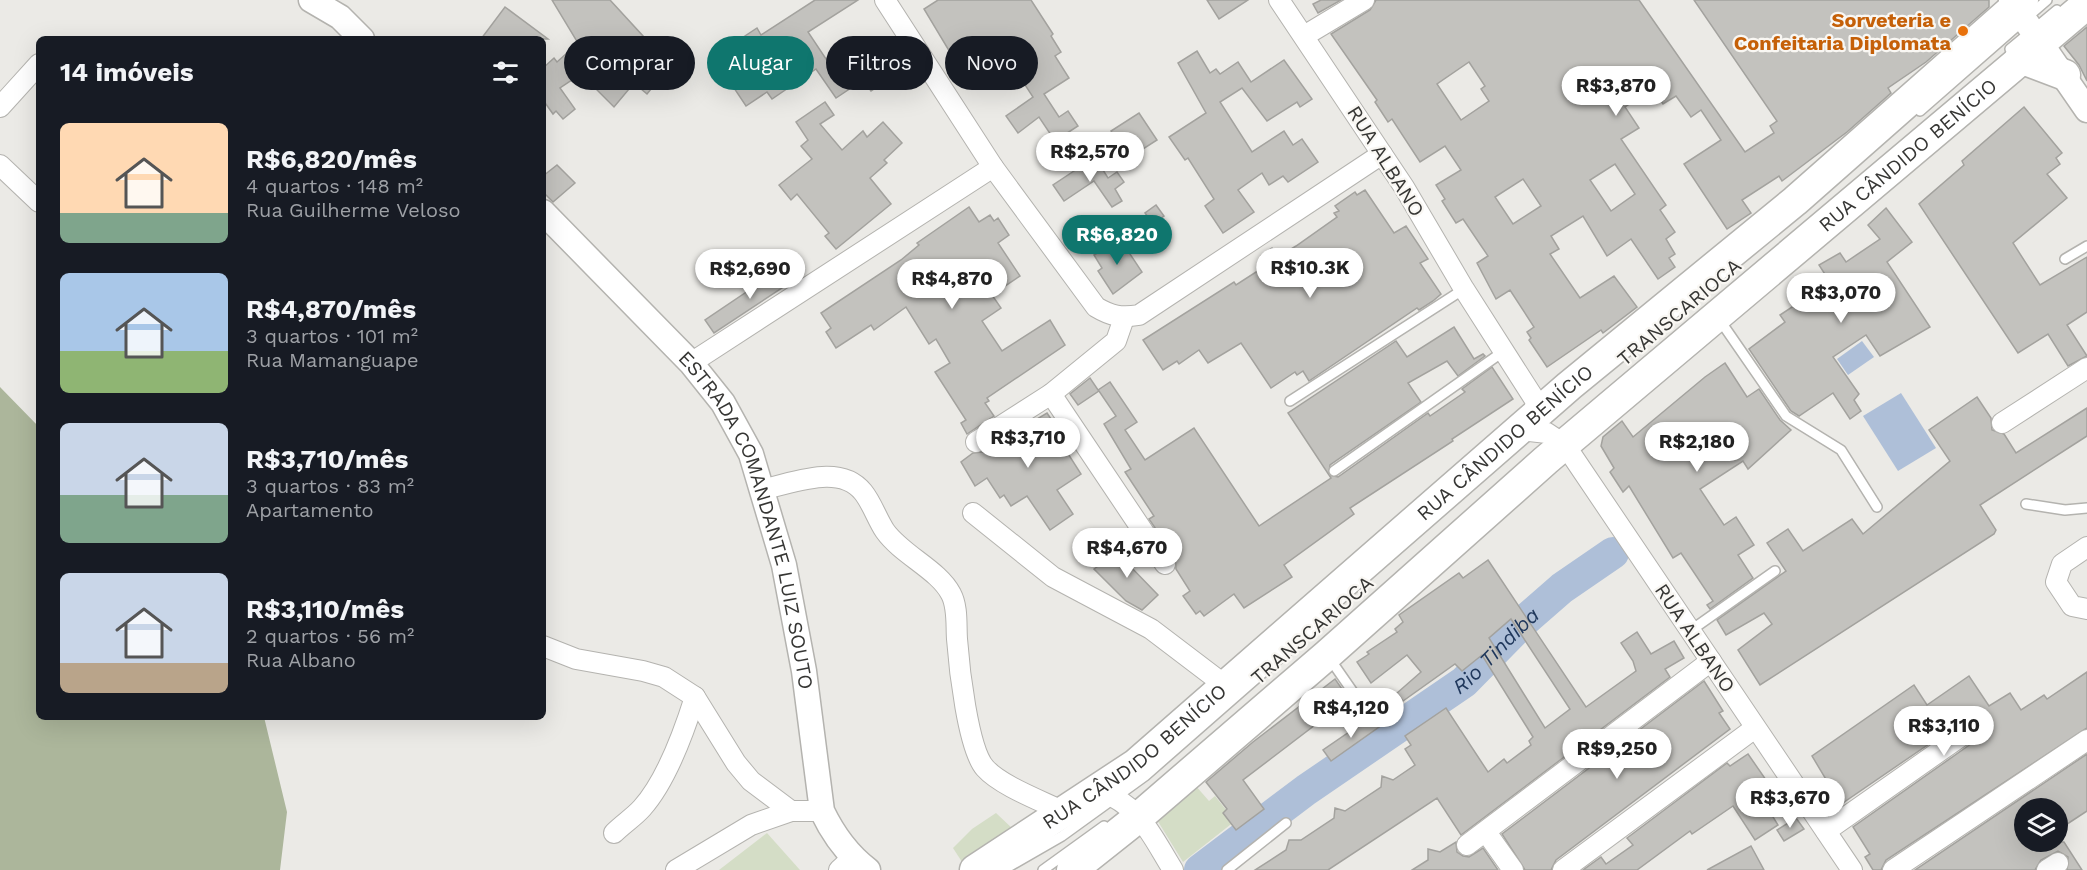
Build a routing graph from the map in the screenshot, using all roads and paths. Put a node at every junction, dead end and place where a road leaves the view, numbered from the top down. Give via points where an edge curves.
1 (311, 0) edge
2 (885, 0) edge
3 (1279, 0) edge
4 (1364, 0) edge
5 (2047, 0) edge
6 (2075, 4) edge
7 (2021, 27) edge
8 (359, 36) edge
9 (1304, 36) junction
10 (36, 67) edge
11 (2065, 75) joint
12 (0, 107) edge
13 (2087, 110) edge
14 (1913, 117) dead end
15 (1382, 154) junction
16 (0, 165) edge
17 (993, 167) junction
18 (36, 199) edge
19 (1805, 207) dead end
20 (1796, 214) dead end
21 (546, 215) edge
22 (2087, 246) edge
23 (2066, 259) dead end
24 (1464, 289) junction
25 (1717, 317) junction
26 (1124, 318) junction
27 (1504, 351) junction
28 (691, 363) junction
29 (2087, 368) edge
30 (1051, 394) junction
31 (1290, 402) dead end
32 (2002, 423) dead end
33 (1545, 432) junction
34 (976, 442) dead end
35 (1334, 471) dead end
36 (764, 489) junction
37 (2026, 504) dead end
38 (1877, 507) dead end
39 (2087, 508) edge
40 (973, 513) dead end
41 (2087, 547) edge
42 (1165, 564) dead end
43 (1775, 571) dead end
44 (2087, 609) edge
45 (1332, 613) dead end
46 (1690, 631) junction
47 (546, 647) edge
48 (1327, 655) junction
49 (1711, 661) junction
50 (1226, 686) junction
51 (695, 697) junction
52 (1364, 708) dead end
53 (1755, 728) junction
54 (1974, 728) dead end
55 (2087, 740) edge
56 (1123, 805) junction
57 (791, 811) junction
58 (822, 811) junction
59 (1064, 812) junction
60 (1286, 823) dead end
61 (1826, 831) junction
62 (1486, 832) junction
63 (614, 833) dead end
64 (1467, 845) dead end
65 (853, 866) edge
66 (676, 870) edge
67 (975, 870) edge
68 (1003, 870) edge
69 (1043, 870) edge
70 (1072, 870) edge
71 (1173, 870) edge
72 (1227, 870) edge
73 (1513, 870) edge
74 (1563, 870) edge
75 (1852, 870) edge
76 (1893, 870) edge

1 - 8 street via 340,18
2 - 17 street
3 - 9 street, RUA ALBANO
4 - 9 street
5 - 7 lane
6 - 7 main road, RUA CÂNDIDO BENÍCIO
7 - 11 main road
7 - 14 lane
7 - 25 main road, RUA CÂNDIDO BENÍCIO
7 - 33 main road, RUA CÂNDIDO BENÍCIO via 1795,201
9 - 15 street, RUA ALBANO
10 - 12 street
11 - 13 street
15 - 24 street, RUA ALBANO
15 - 26 street via 1139,315
16 - 18 street
17 - 26 street via 1096,307
17 - 28 street
19 - 20 lane
21 - 28 street, ESTRADA COMANDANTE LUIZ SOUTO
22 - 23 lane
24 - 27 street, RUA ALBANO
24 - 31 lane
25 - 33 main road, RUA CÂNDIDO BENÍCIO
25 - 38 lane via 1786,416 1841,450
26 - 30 street via 1116,341
27 - 33 street, RUA ALBANO
27 - 35 lane
28 - 36 street, ESTRADA COMANDANTE LUIZ SOUTO via 723,403 752,454
29 - 32 street
30 - 34 street
30 - 42 street
33 - 46 street, RUA ALBANO
33 - 48 main road, RUA CÂNDIDO BENÍCIO
33 - 50 main road, RUA CÂNDIDO BENÍCIO
36 - 58 street, ESTRADA COMANDANTE LUIZ SOUTO via 784,565 804,671
36 - 59 street via 828,476 851,481 863,492 885,531 903,552 939,578 951,594 958,657 978,757 996,777
37 - 39 lane via 2065,510
40 - 50 street via 1053,577 1151,629
41 - 44 street via 2062,564 2056,582 2072,606
43 - 46 lane
45 - 56 lane, TRANSCARIOCA
46 - 49 street, RUA ALBANO
47 - 51 street via 576,659 664,677
48 - 52 lane
48 - 56 main road, RUA CÂNDIDO BENÍCIO
49 - 53 street, RUA ALBANO
49 - 62 street
50 - 56 main road, RUA CÂNDIDO BENÍCIO via 1136,764
51 - 57 street via 751,781
51 - 63 street via 667,767 643,807
53 - 61 street, RUA ALBANO
53 - 74 street
54 - 61 street
55 - 76 street
56 - 59 main road, RUA CÂNDIDO BENÍCIO
56 - 68 lane, TRANSCARIOCA
56 - 69 lane, TRANSCARIOCA
56 - 70 main road, RUA CÂNDIDO BENÍCIO
56 - 71 street
57 - 58 street
57 - 66 street via 752,825
58 - 65 street, ESTRADA COMANDANTE LUIZ SOUTO
59 - 67 main road, RUA CÂNDIDO BENÍCIO
60 - 72 lane
61 - 75 street, RUA ALBANO
62 - 64 street
62 - 73 street

